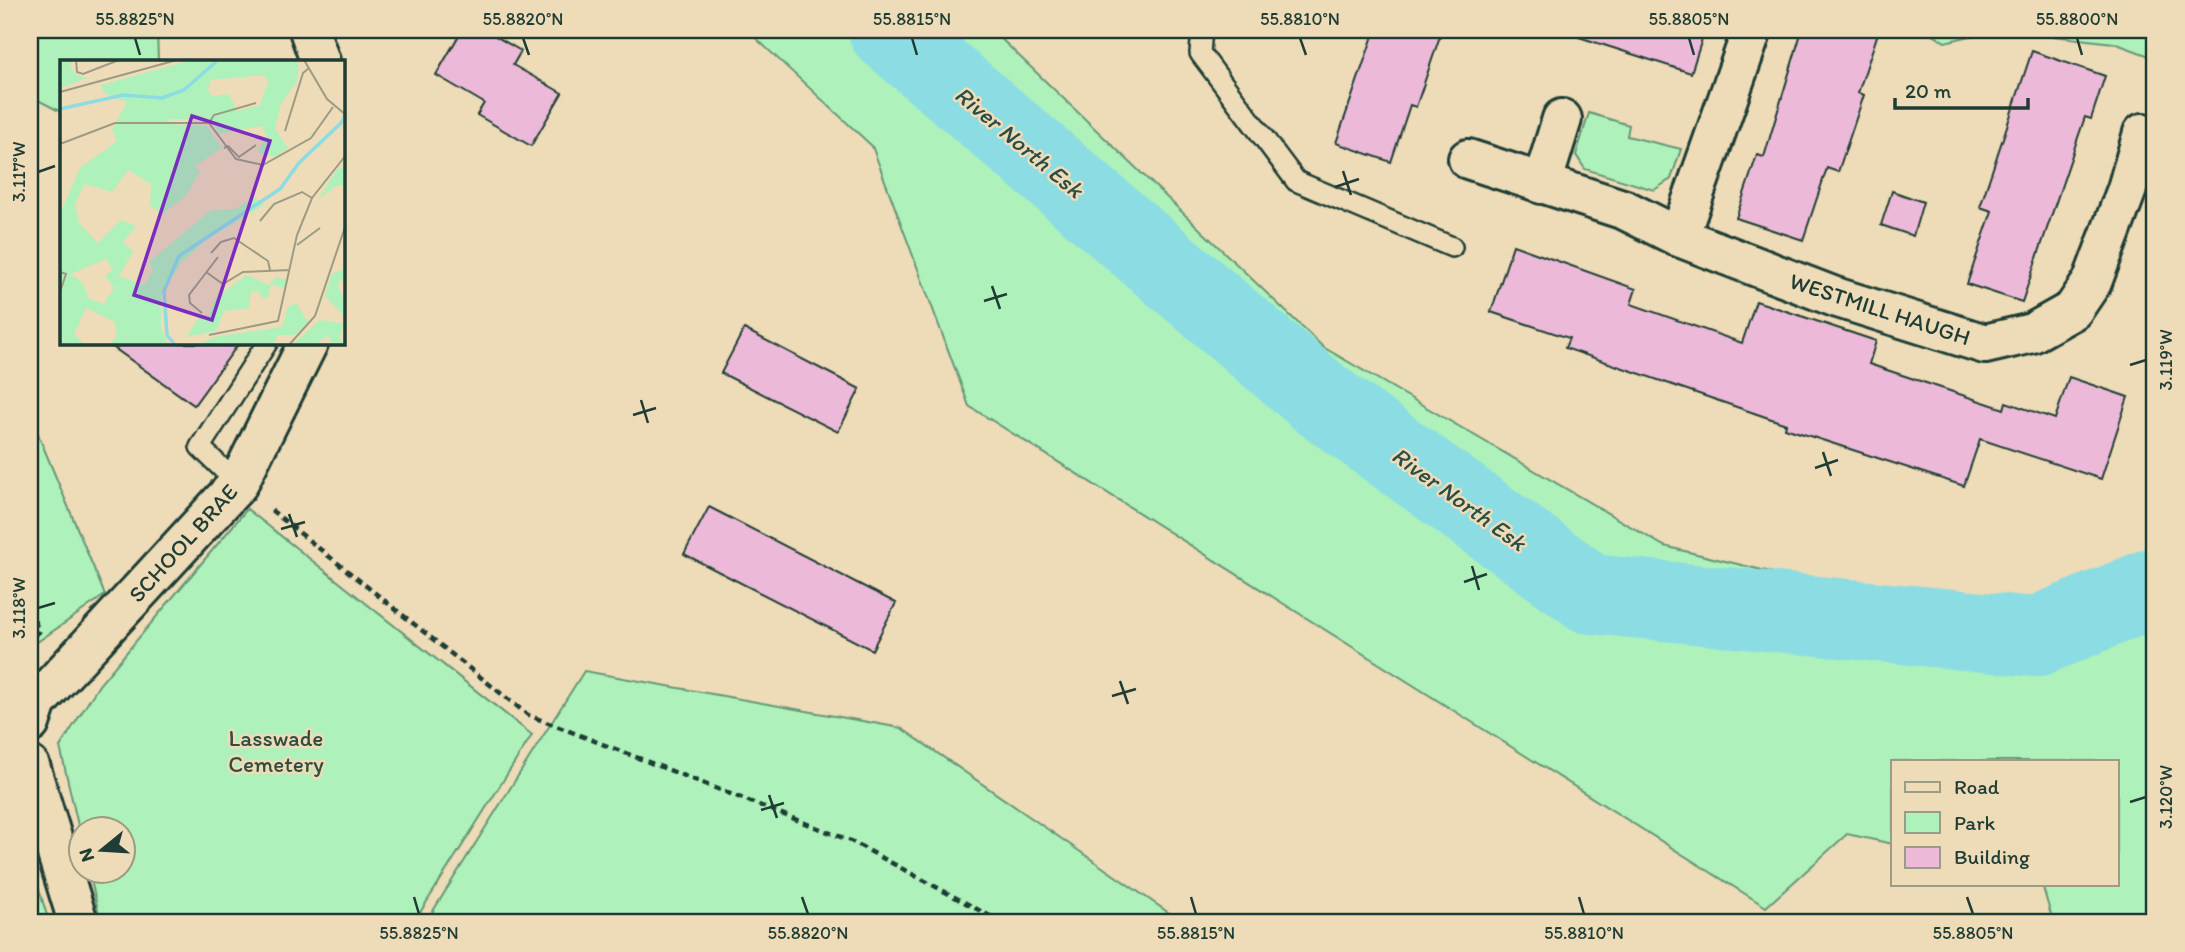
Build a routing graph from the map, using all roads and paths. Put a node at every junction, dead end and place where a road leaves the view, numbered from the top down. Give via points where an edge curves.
1 (309, 30) edge
2 (1202, 30) edge
3 (1750, 30) edge
4 (320, 60) edge
5 (1562, 119) dead end
6 (2143, 133) dead end
7 (1468, 159) dead end
8 (1542, 184) junction
9 (2141, 193) edge
10 (1679, 237) junction
11 (1452, 247) dead end
12 (266, 345) edge
13 (307, 345) edge
14 (238, 484) junction
15 (30, 609) edge
16 (30, 637) edge
17 (30, 723) edge
18 (30, 766) edge
19 (78, 922) edge
20 (1001, 922) edge

1 - 4 street
2 - 11 lane via 1200,53 1296,181
3 - 10 street
5 - 8 street
6 - 9 street, WESTMILL HAUGH
7 - 8 street, WESTMILL HAUGH
8 - 10 street, WESTMILL HAUGH via 1625,210
9 - 10 street, WESTMILL HAUGH via 2073,310 2032,333 1985,344 1835,297
12 - 14 lane via 200,447
13 - 14 street, SCHOOL BRAE
14 - 17 street, SCHOOL BRAE via 37,702
14 - 20 path via 528,715 851,841
15 - 16 path via 39,632
18 - 19 street

